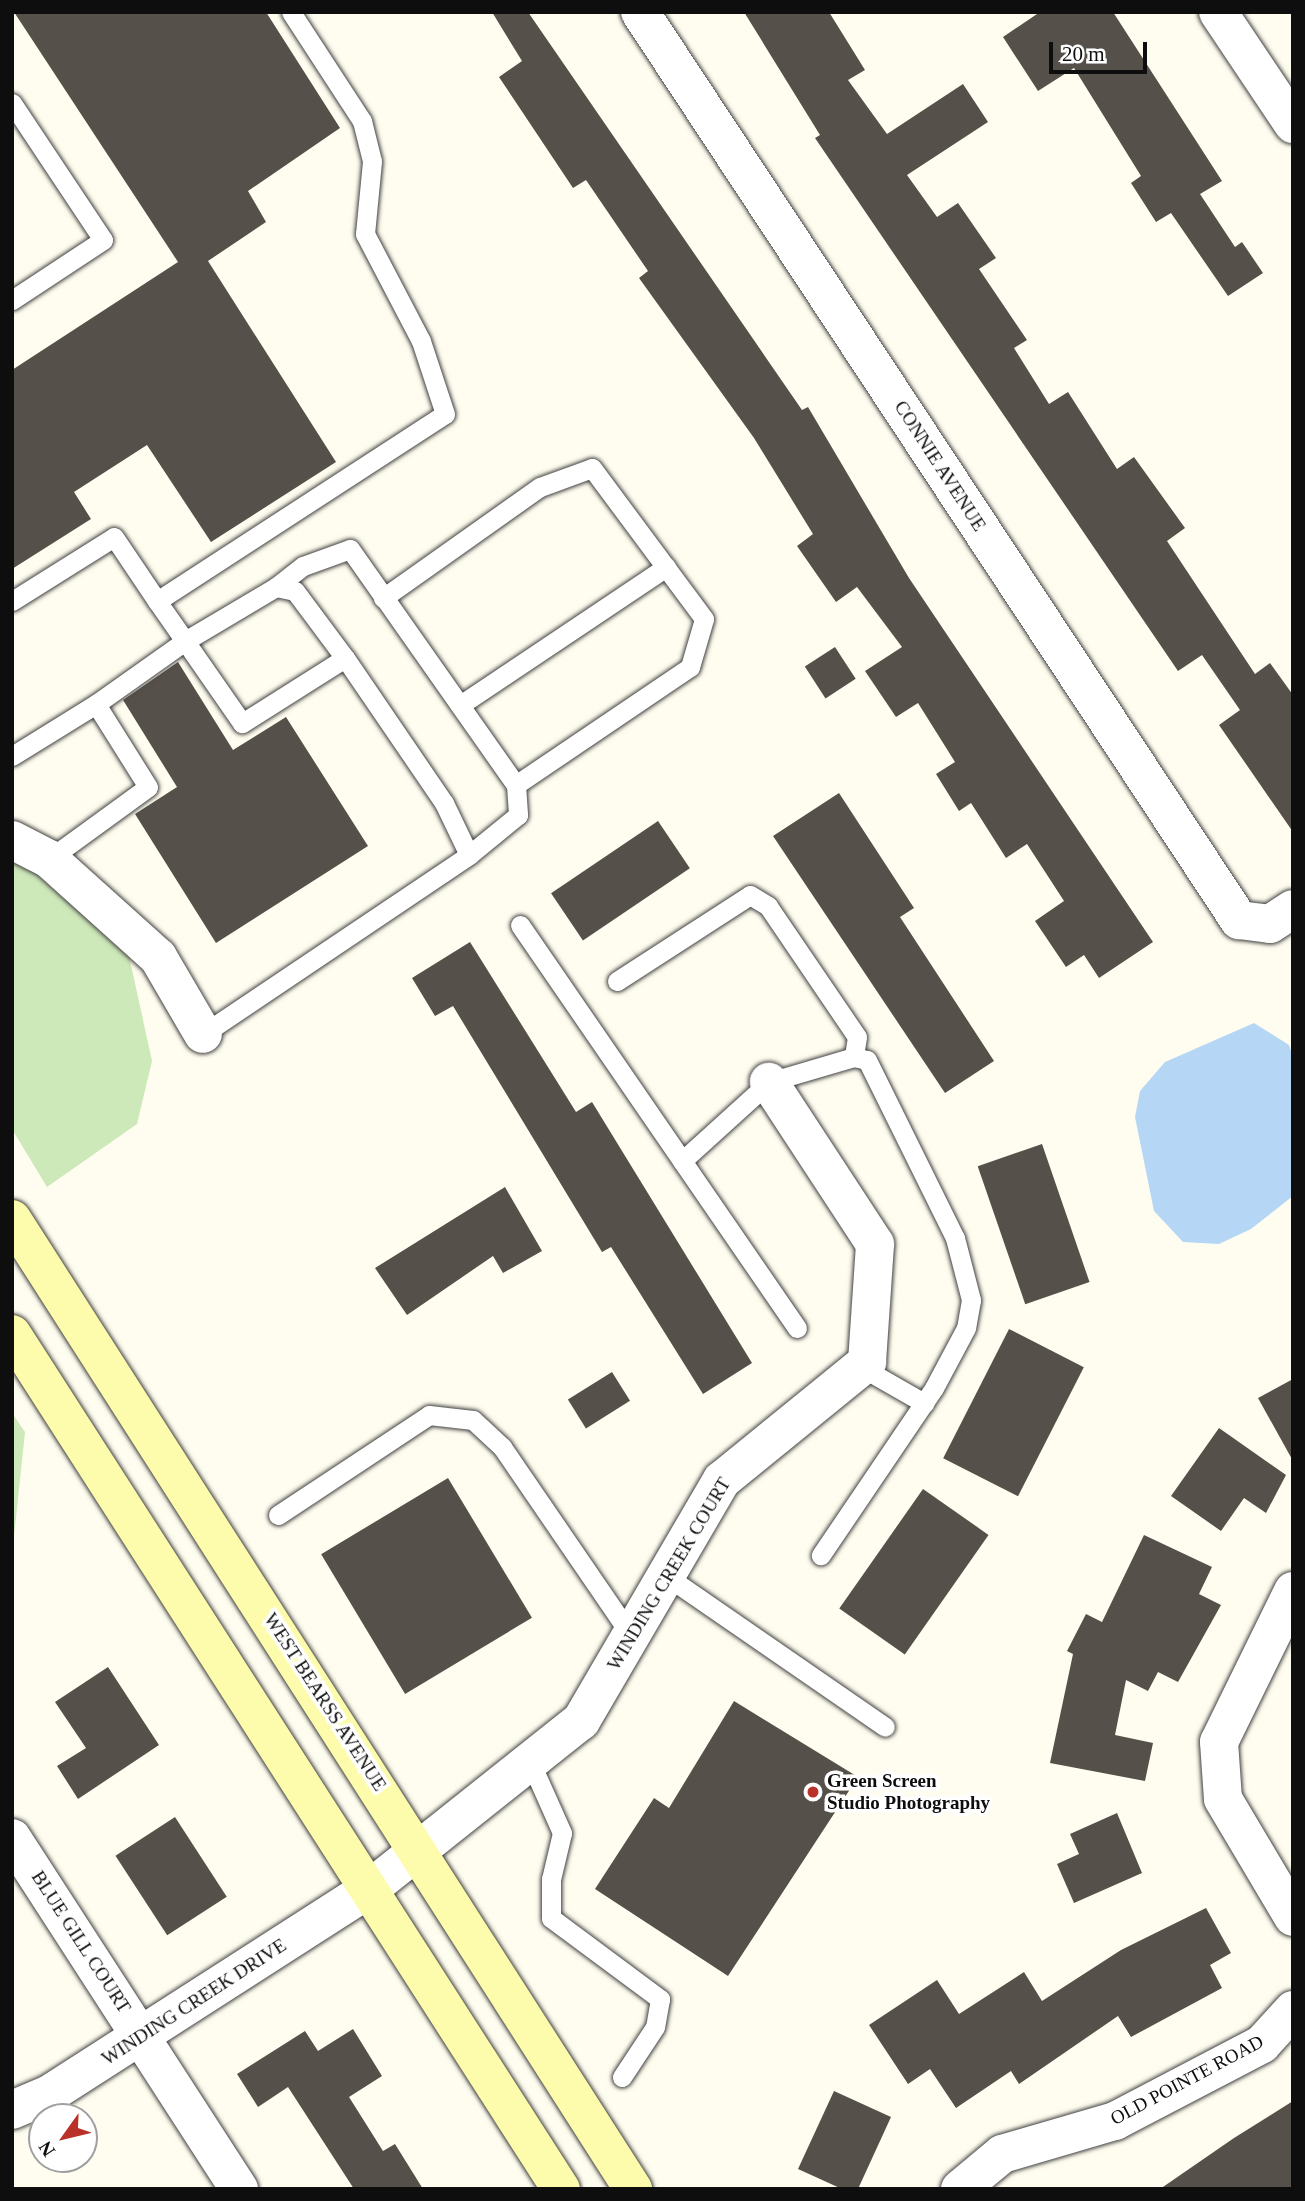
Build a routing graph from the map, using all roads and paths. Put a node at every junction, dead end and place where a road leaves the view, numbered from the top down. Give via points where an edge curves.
1 (291, 12) edge
2 (640, 12) edge
3 (1219, 12) edge
4 (12, 103) edge
5 (1293, 124) edge
6 (12, 300) edge
7 (666, 567) junction
8 (276, 587) junction
9 (383, 598) junction
10 (12, 601) edge
11 (157, 601) junction
12 (185, 641) junction
13 (345, 658) junction
14 (96, 704) junction
15 (460, 705) junction
16 (12, 756) edge
17 (516, 785) junction
18 (12, 840) edge
19 (469, 855) junction
20 (49, 859) junction
21 (1293, 909) edge
22 (520, 925) dead end
23 (617, 981) dead end
24 (203, 1034) joint
25 (854, 1057) junction
26 (769, 1082) junction
27 (682, 1161) junction
28 (12, 1219) edge
29 (797, 1328) dead end
30 (12, 1334) edge
31 (861, 1367) junction
32 (924, 1403) junction
33 (278, 1515) dead end
34 (821, 1555) dead end
35 (665, 1575) junction
36 (1293, 1591) edge
37 (630, 1634) junction
38 (885, 1727) dead end
39 (530, 1761) junction
40 (12, 1838) edge
41 (420, 1849) junction
42 (372, 1887) junction
43 (1293, 1917) edge
44 (1293, 2010) edge
45 (142, 2036) junction
46 (622, 2077) dead end
47 (12, 2110) edge
48 (239, 2189) edge
49 (561, 2189) edge
50 (633, 2189) edge
51 (960, 2189) edge

1 - 11 lane via 362,121 372,161 365,234 421,341 445,414
2 - 21 street, CONNIE AVENUE via 1239,920 1270,924
3 - 5 street
4 - 6 lane via 103,240
7 - 9 lane via 592,468 540,487
7 - 15 lane
7 - 17 lane via 704,619 690,667
8 - 9 lane via 303,566 350,549
8 - 12 lane
8 - 13 lane via 295,591
9 - 15 lane
10 - 11 lane via 114,537
11 - 12 lane
12 - 13 lane via 242,723
12 - 14 lane
13 - 19 lane via 444,803
14 - 16 lane
14 - 20 lane via 148,787
15 - 17 lane
17 - 19 lane via 518,815
18 - 20 street
19 - 24 lane
20 - 24 street via 158,957
22 - 27 lane
23 - 25 lane via 750,895 768,906 857,1037
25 - 26 lane
25 - 32 lane via 867,1060 876,1072 956,1238 971,1300 966,1328
26 - 27 lane
26 - 31 street via 875,1244
27 - 29 lane
28 - 41 main road, WEST BEARSS AVENUE
30 - 42 main road
31 - 32 lane
31 - 35 street, WINDING CREEK COURT via 722,1480
32 - 34 lane
33 - 37 lane via 429,1415 473,1420 502,1447
35 - 37 street, WINDING CREEK COURT
35 - 38 lane
36 - 43 street via 1219,1742 1223,1799
37 - 39 street, WINDING CREEK COURT via 581,1721
39 - 41 street, WINDING CREEK COURT
39 - 46 lane via 562,1833 551,1879 551,1918 660,1999 656,2026
40 - 45 street, BLUE GILL COURT
41 - 42 street, WINDING CREEK COURT
41 - 50 main road, WEST BEARSS AVENUE
42 - 45 street, WINDING CREEK DRIVE
42 - 49 main road
44 - 51 street, OLD POINTE ROAD via 1262,2044 1115,2121 1002,2154
45 - 47 street, WINDING CREEK DRIVE via 48,2095
45 - 48 street, BLUE GILL COURT

